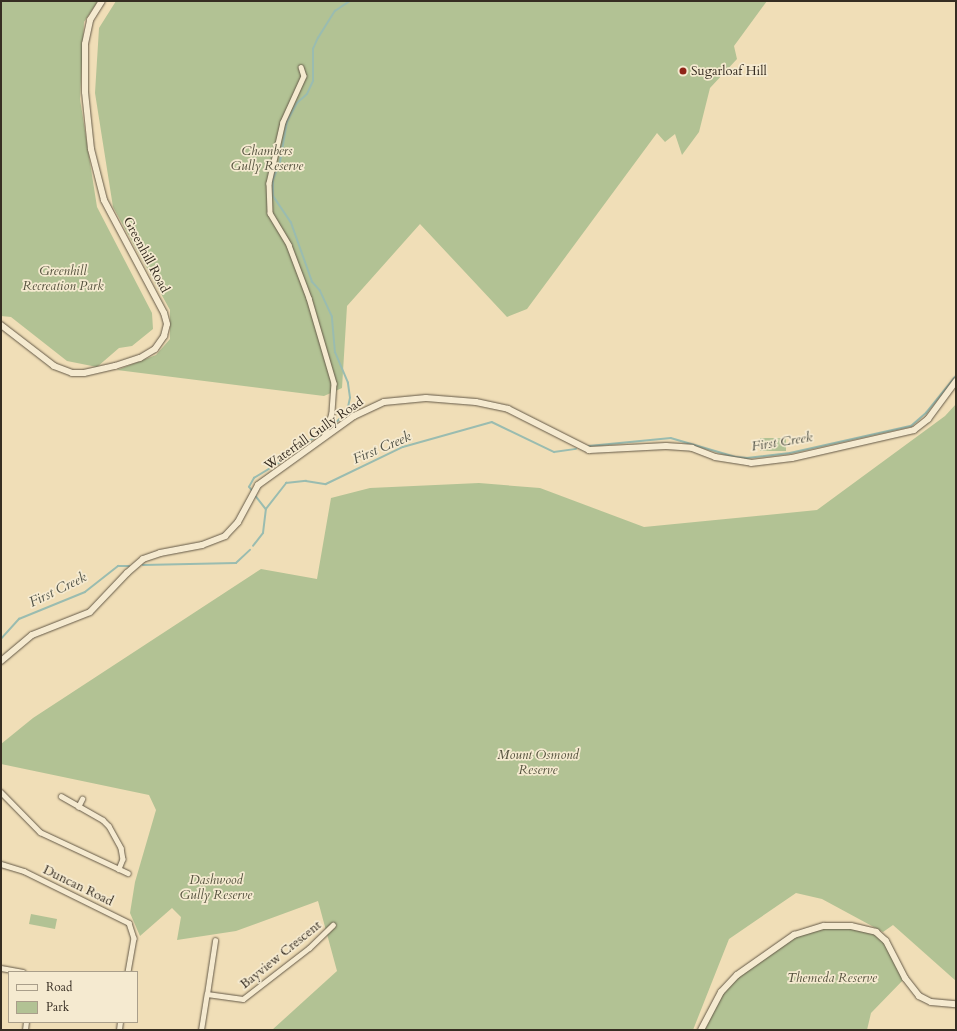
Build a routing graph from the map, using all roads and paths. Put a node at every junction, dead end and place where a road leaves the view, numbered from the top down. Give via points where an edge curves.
1 (102, 1) edge
2 (301, 68) dead end
3 (1, 325) edge
4 (956, 381) edge
5 (324, 438) junction
6 (1, 661) edge
7 (1, 792) edge
8 (60, 796) dead end
9 (82, 799) dead end
10 (78, 807) junction
11 (1, 864) edge
12 (119, 869) junction
13 (128, 874) dead end
14 (333, 925) dead end
15 (215, 941) dead end
16 (1, 968) edge
17 (18, 971) edge
18 (128, 971) edge
19 (207, 994) junction
20 (956, 1004) edge
21 (201, 1030) edge
22 (701, 1030) edge

1 - 3 street, Greenhill Road via 90,20 85,44 85,92 91,149 104,200 164,313 167,324 164,336 155,349 140,358 108,368 72,373 54,366
2 - 5 street via 304,76 283,122 269,182 270,213 289,245 309,298 334,383 332,413
4 - 5 street, Waterfall Gully Road via 928,419 914,430 792,458 751,463 715,457 692,448 666,446 589,450 508,409 448,399 384,402 354,416
5 - 6 street, Waterfall Gully Road via 255,489 238,522 225,536 202,545 160,553 143,560 126,573 90,612 32,635
7 - 12 street via 40,832
8 - 10 street
9 - 10 street
10 - 12 street via 109,826 121,848 123,859
11 - 18 street, Duncan Road via 24,871 129,923 134,938
12 - 13 street
14 - 19 street, Bayview Crescent via 309,948 243,999
15 - 19 street
16 - 17 street
19 - 21 street
20 - 22 street via 931,1002 919,996 905,978 886,941 876,932 851,926 819,927 794,935 728,982

